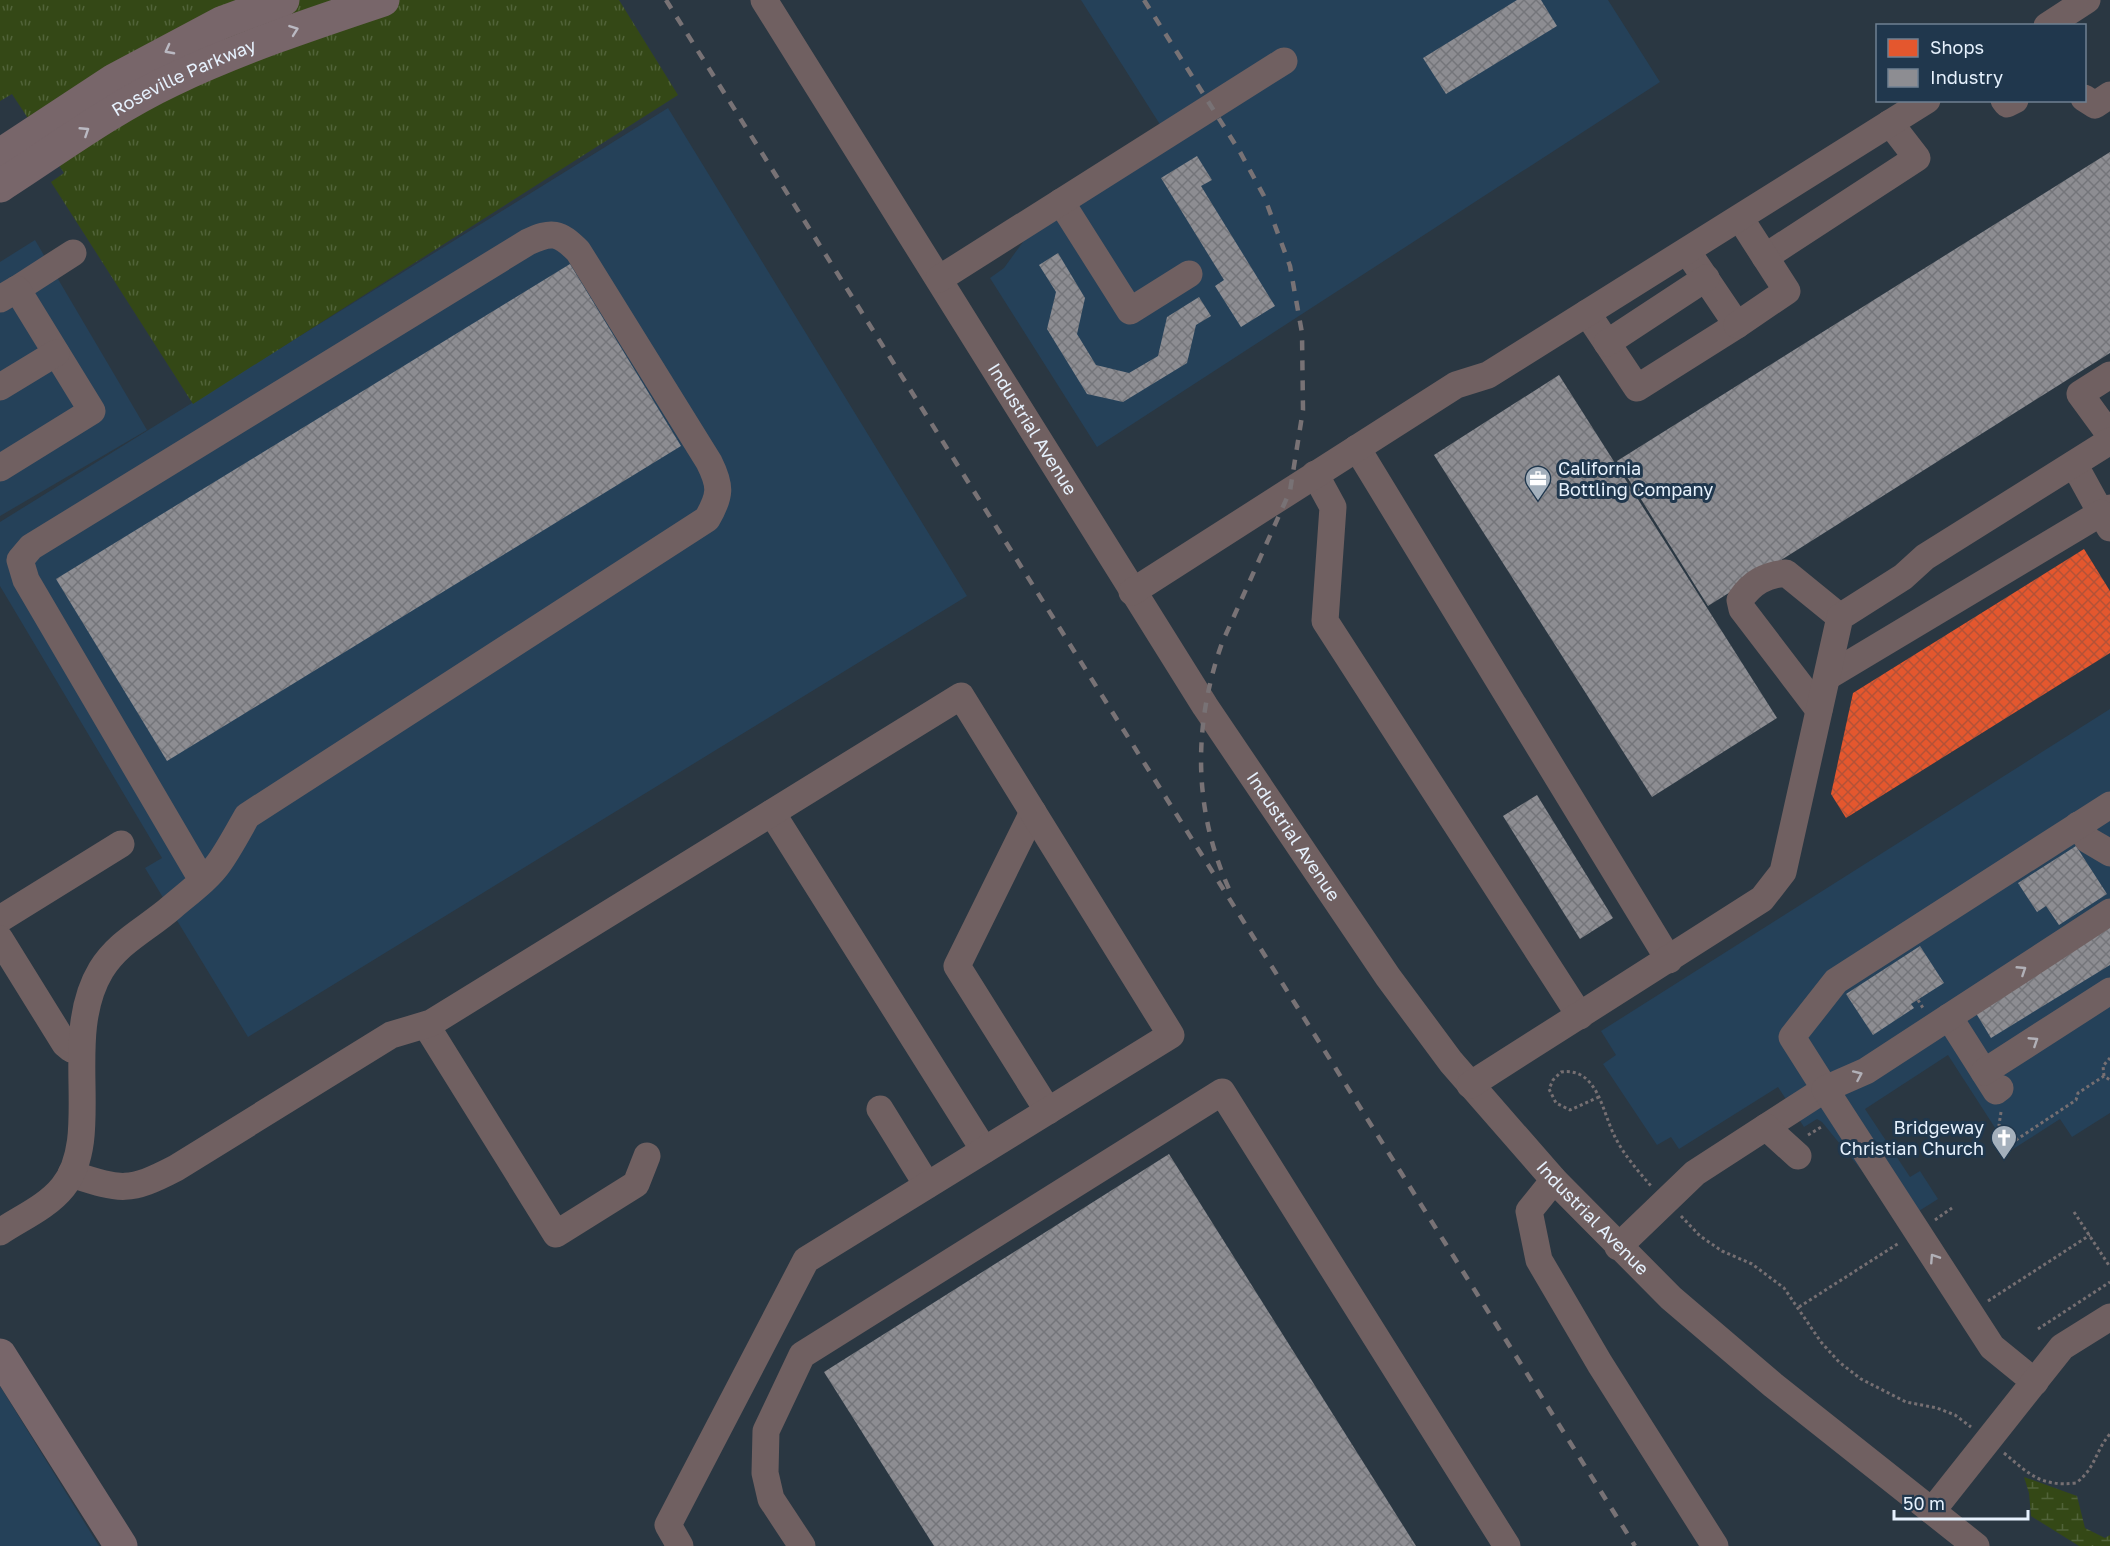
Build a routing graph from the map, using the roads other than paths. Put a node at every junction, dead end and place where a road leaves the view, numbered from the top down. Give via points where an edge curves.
1 (283, 0) edge
2 (383, 0) edge
3 (764, 0) edge
4 (2087, 0) edge
5 (2050, 24) edge
6 (1284, 61) dead end
7 (2110, 95) edge
8 (2086, 99) edge
9 (1924, 102) edge
10 (1890, 123) junction
11 (6, 160) edge
12 (1061, 202) junction
13 (1740, 218) junction
14 (1687, 251) junction
15 (73, 253) dead end
16 (1766, 257) junction
17 (1189, 274) dead end
18 (1706, 278) junction
19 (939, 279) junction
20 (8, 294) edge
21 (1587, 313) junction
22 (1737, 325) junction
23 (1607, 343) junction
24 (56, 353) junction
25 (2110, 375) edge
26 (0, 387) edge
27 (2110, 435) edge
28 (2110, 441) edge
29 (1357, 448) junction
30 (2074, 464) junction
31 (0, 468) edge
32 (1315, 474) junction
33 (2107, 516) edge
34 (1132, 592) junction
35 (1840, 617) junction
36 (1827, 676) junction
37 (1819, 710) junction
38 (2110, 805) edge
39 (1033, 812) junction
40 (772, 813) junction
41 (2078, 825) junction
42 (121, 844) dead end
43 (2110, 853) edge
44 (202, 880) junction
45 (2110, 912) edge
46 (0, 919) edge
47 (0, 939) edge
48 (1669, 960) junction
49 (2110, 992) edge
50 (1580, 1016) junction
51 (1949, 1017) junction
52 (426, 1025) junction
53 (80, 1049) junction
54 (1470, 1085) junction
55 (1825, 1089) junction
56 (880, 1109) dead end
57 (1048, 1111) junction
58 (1766, 1127) junction
59 (984, 1150) junction
60 (647, 1156) dead end
61 (1798, 1156) dead end
62 (71, 1174) junction
63 (1554, 1180) junction
64 (927, 1185) junction
65 (0, 1232) edge
66 (1618, 1247) junction
67 (2110, 1317) edge
68 (0, 1355) edge
69 (2035, 1382) junction
70 (1932, 1511) junction
71 (121, 1546) edge
72 (680, 1546) edge
73 (802, 1546) edge
74 (1507, 1546) edge
75 (1715, 1546) edge
76 (1976, 1546) edge

1 -> 11 main road, Roseville Parkway via 221,23 114,80
11 -> 2 main road, Roseville Parkway via 110,115 168,81 239,50
3 - 19 street, Industrial Avenue
4 - 5 street
6 - 12 street
7 - 8 street via 2095,105
9 - 10 street
10 - 13 street
10 - 16 street via 1917,158
12 - 17 street via 1130,311
12 - 19 street
13 - 14 street
13 - 16 street
14 - 18 street
14 - 21 street
15 - 20 street
16 - 22 street via 1787,291
18 - 22 street
18 - 23 street
19 - 34 street, Industrial Avenue
20 - 24 street
21 - 23 street
21 - 29 street via 1488,375 1456,385
22 - 23 street via 1637,387
24 - 26 street
24 - 31 street via 92,411
25 - 27 street via 2080,394
28 - 30 street
29 - 32 street
29 - 48 street
30 - 33 street
30 - 35 street via 1925,557 1903,577
32 - 34 street
32 - 50 street via 1333,507 1325,621
33 - 36 street
34 - 54 street, Industrial Avenue via 1382,968
35 - 36 street
35 - 37 street via 1786,573 1770,574 1748,588 1740,600 1742,609
36 - 37 street
37 - 48 street via 1783,872 1775,886 1749,909
38 - 41 street
39 - 40 street via 961,696
39 - 57 street via 957,966
39 - 57 street via 1171,1035
40 - 52 street
40 - 59 street
41 - 43 street via 2088,840
41 - 55 street via 1836,981 1792,1037
42 - 46 street
44 - 44 street via 218,865 247,816 707,519 717,502 719,482 709,462 578,251 565,238 547,233 528,242 31,547 21,560 26,580
44 - 53 street via 170,909 133,934 101,970 85,1012
51 -> 45 street
47 - 53 street via 65,1044
48 - 50 street
51 -> 49 street via 1992,1080
50 - 54 street
55 -> 51 street via 1866,1071
52 - 60 street via 556,1234 636,1184
52 - 62 street via 391,1035 147,1183 116,1188
53 - 62 street via 80,1138 77,1163
54 - 63 street, Industrial Avenue
55 - 58 street
69 -> 55 street via 1992,1347
56 - 64 street
57 - 59 street
58 - 61 street
58 - 66 street via 1695,1173
59 - 64 street
62 - 65 street via 46,1203
63 - 66 street, Industrial Avenue
63 - 75 street via 1529,1211 1539,1260
64 - 72 street via 806,1260 668,1525
66 - 70 street, Industrial Avenue via 1773,1385
67 - 69 street via 2062,1347
68 - 71 main road
69 - 70 street
70 - 76 street, Industrial Avenue
73 - 74 street via 771,1499 765,1473 766,1431 802,1355 1221,1092

